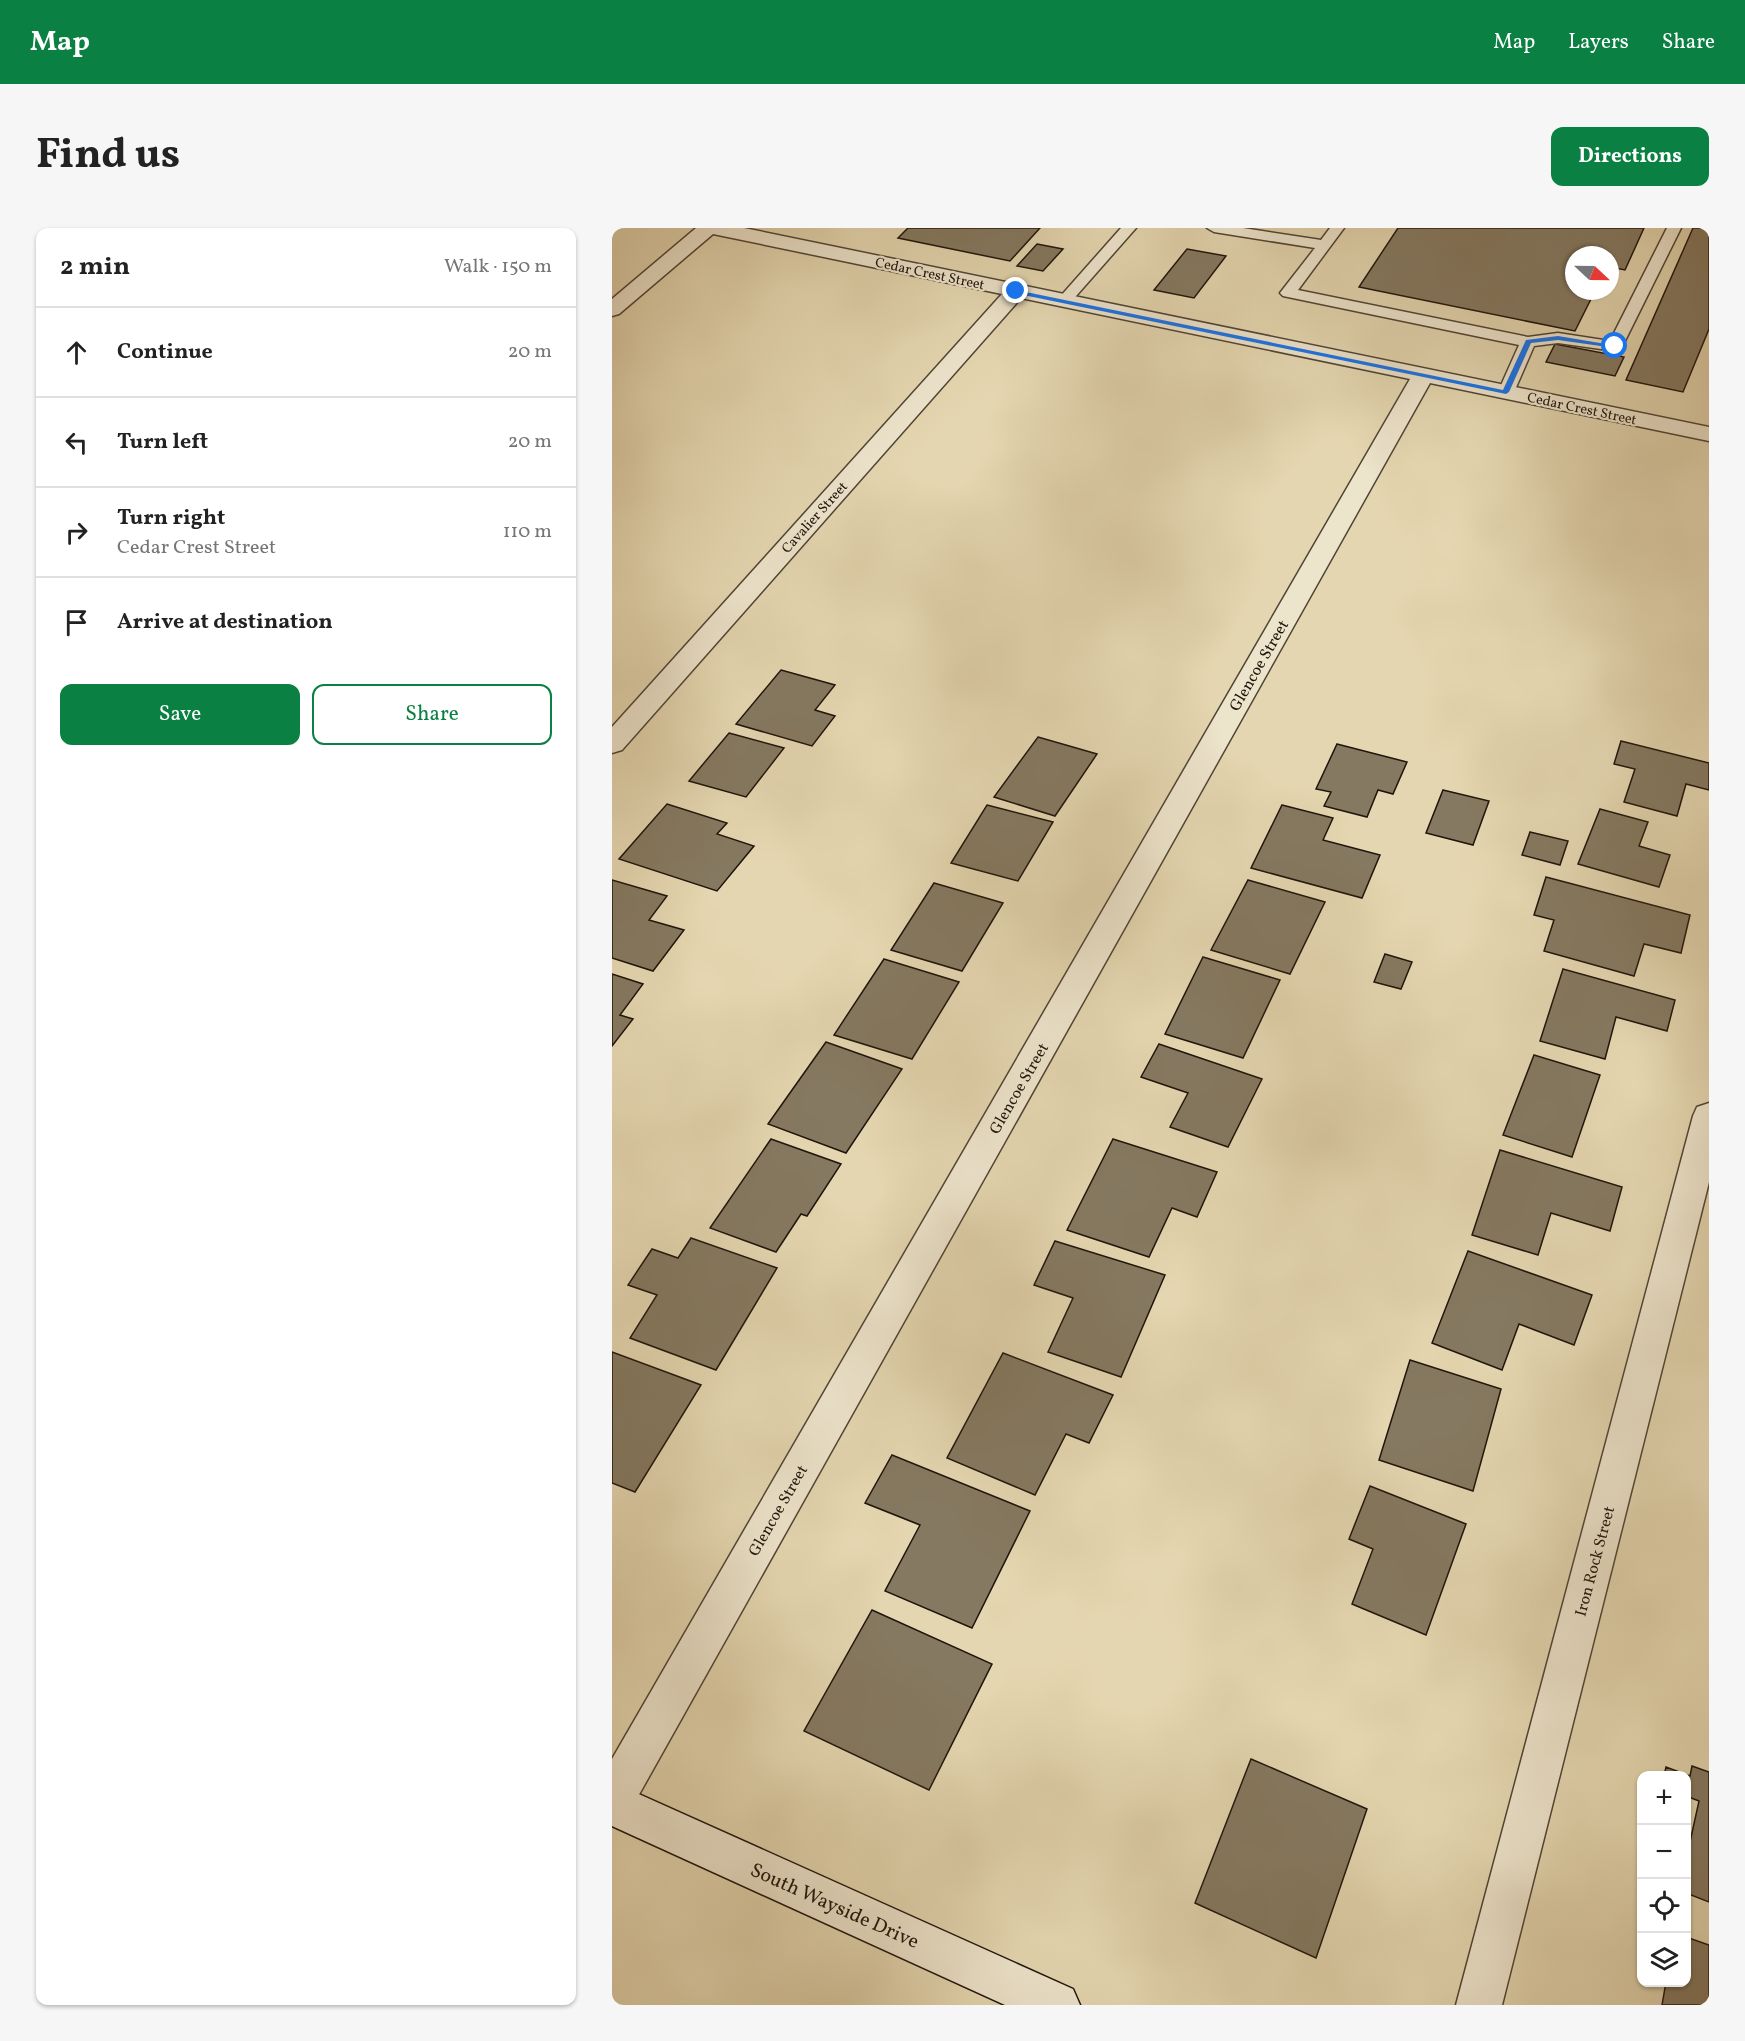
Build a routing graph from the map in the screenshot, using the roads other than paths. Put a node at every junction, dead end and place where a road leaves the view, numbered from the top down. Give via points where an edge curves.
1 (708, 228) edge
2 (715, 228) edge
3 (1129, 228) edge
4 (1214, 228) edge
5 (1337, 228) edge
6 (1674, 228) edge
7 (1326, 245) junction
8 (1016, 291) junction
9 (1064, 301) junction
10 (612, 310) edge
11 (1528, 342) junction
12 (1423, 375) junction
13 (1506, 392) junction
14 (1709, 434) edge
15 (612, 744) edge
16 (1709, 1116) edge
17 (612, 1803) edge
18 (1057, 2005) edge
19 (1479, 2005) edge

1 - 10 street
2 - 8 street, Cedar Crest Street
3 - 9 lane
4 - 7 lane
5 - 7 lane
6 - 11 lane via 1615,346 1558,338
7 - 11 lane via 1288,293
8 - 9 street, Cedar Crest Street
8 - 15 street, Cavalier Street
9 - 12 street, Cedar Crest Street
11 - 13 lane
12 - 13 street, Cedar Crest Street
12 - 17 street, Glencoe Street
13 - 14 street, Cedar Crest Street
16 - 19 street, Iron Rock Street
17 - 18 street, South Wayside Drive

